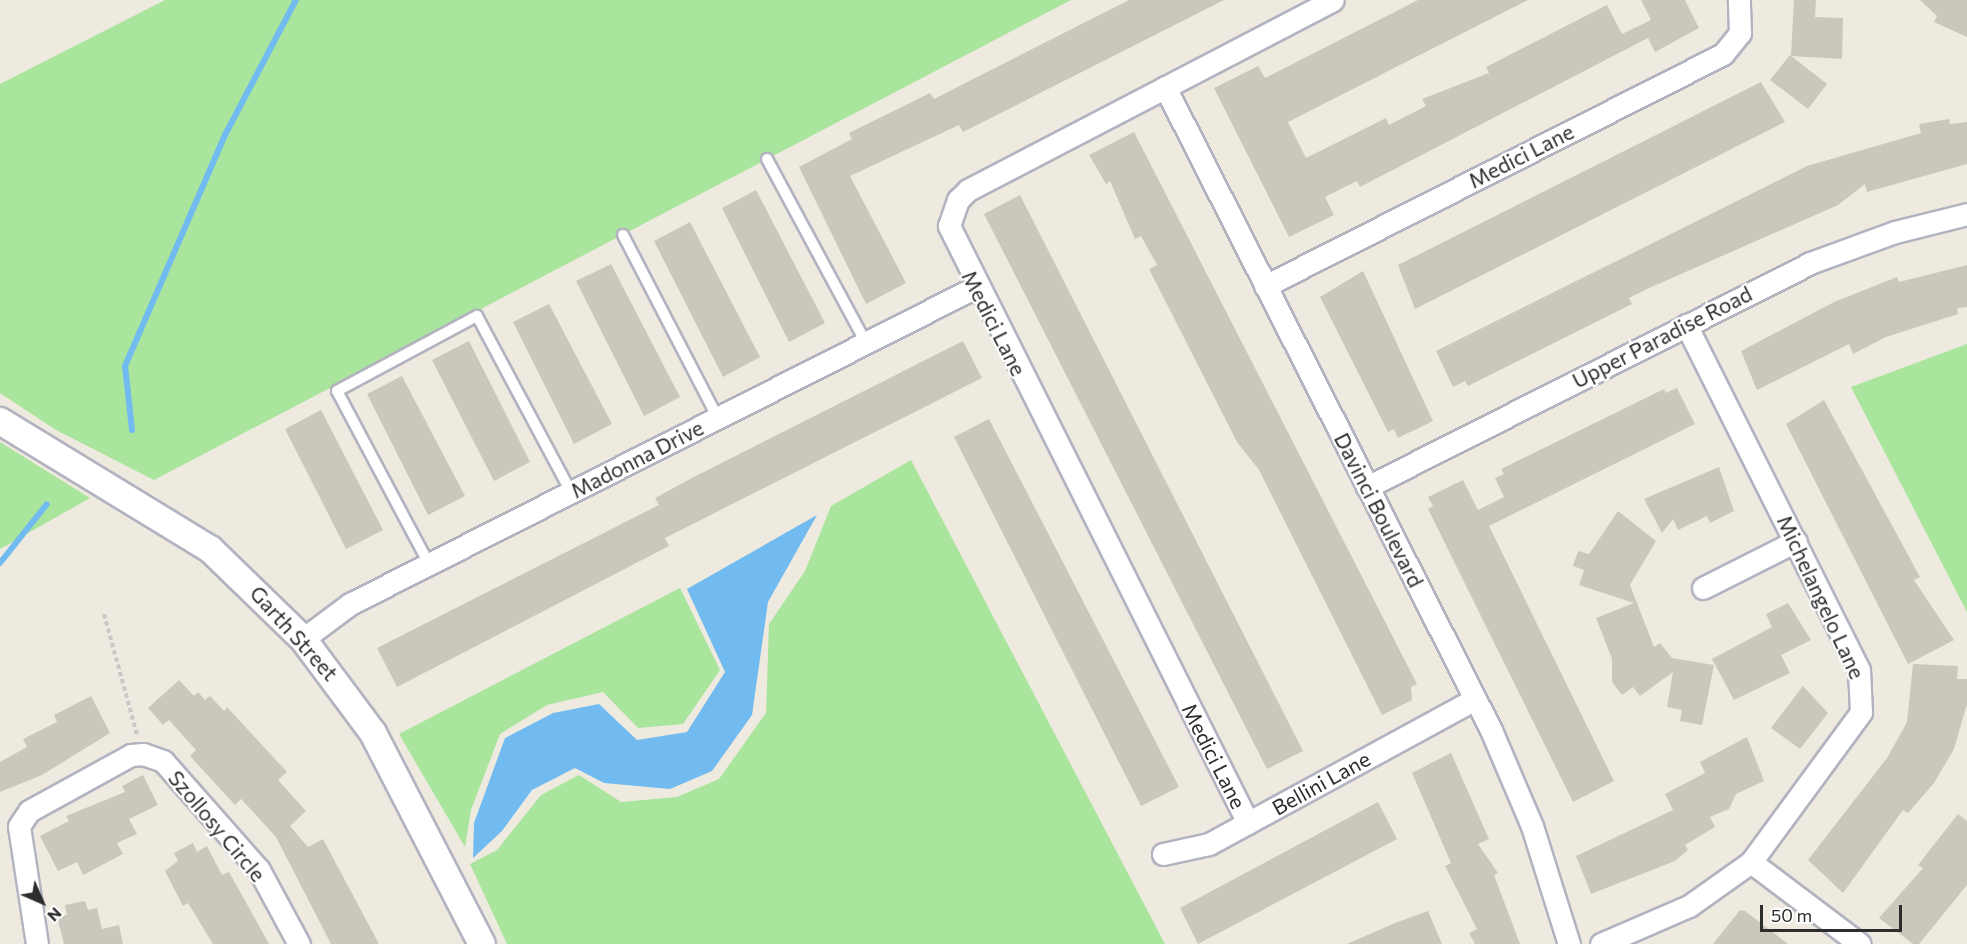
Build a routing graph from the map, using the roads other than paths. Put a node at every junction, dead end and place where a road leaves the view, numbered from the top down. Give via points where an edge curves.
1 (1333, 0) edge
2 (1739, 0) edge
3 (1165, 87) junction
4 (767, 159) dead end
5 (1967, 214) edge
6 (623, 235) dead end
7 (1265, 286) junction
8 (976, 287) junction
9 (1686, 325) junction
10 (866, 343) junction
11 (718, 418) junction
12 (0, 421) edge
13 (1367, 488) junction
14 (571, 492) junction
15 (1796, 541) junction
16 (429, 564) junction
17 (1703, 588) dead end
18 (303, 639) junction
19 (1475, 699) junction
20 (1248, 823) junction
21 (1163, 854) dead end
22 (1751, 862) junction
23 (37, 944) edge
24 (299, 944) edge
25 (482, 944) edge
26 (1569, 944) edge
27 (1601, 944) edge
28 (1860, 944) edge

1 - 3 street, Medici Lane
2 - 7 street, Medici Lane via 1740,33 1723,54
3 - 7 street, Davinci Boulevard
3 - 8 street, Medici Lane via 958,200 949,226
4 - 10 lane
5 - 9 street, Upper Paradise Road via 1837,251
6 - 11 lane
7 - 13 street, Davinci Boulevard
8 - 10 street, Madonna Drive
8 - 20 street, Medici Lane
9 - 13 street, Upper Paradise Road
9 - 15 street, Michelangelo Lane
10 - 11 street, Madonna Drive
11 - 14 street, Madonna Drive
12 - 18 street, Garth Street via 210,549
13 - 19 street, Davinci Boulevard
14 - 16 street, Madonna Drive
14 - 16 lane via 477,316 336,391
15 - 17 street
15 - 22 street, Michelangelo Lane via 1859,670 1861,712
16 - 18 street, Madonna Drive via 350,604
18 - 25 street, Garth Street via 373,733
19 - 20 street, Bellini Lane
19 - 26 street, Davinci Boulevard via 1532,826
20 - 21 street, Bellini Lane via 1209,844
22 - 27 street, Michelangelo Lane via 1689,906
22 - 28 street
23 - 24 street, Szollosy Circle via 19,826 29,811 131,755 143,754 163,761 258,870

